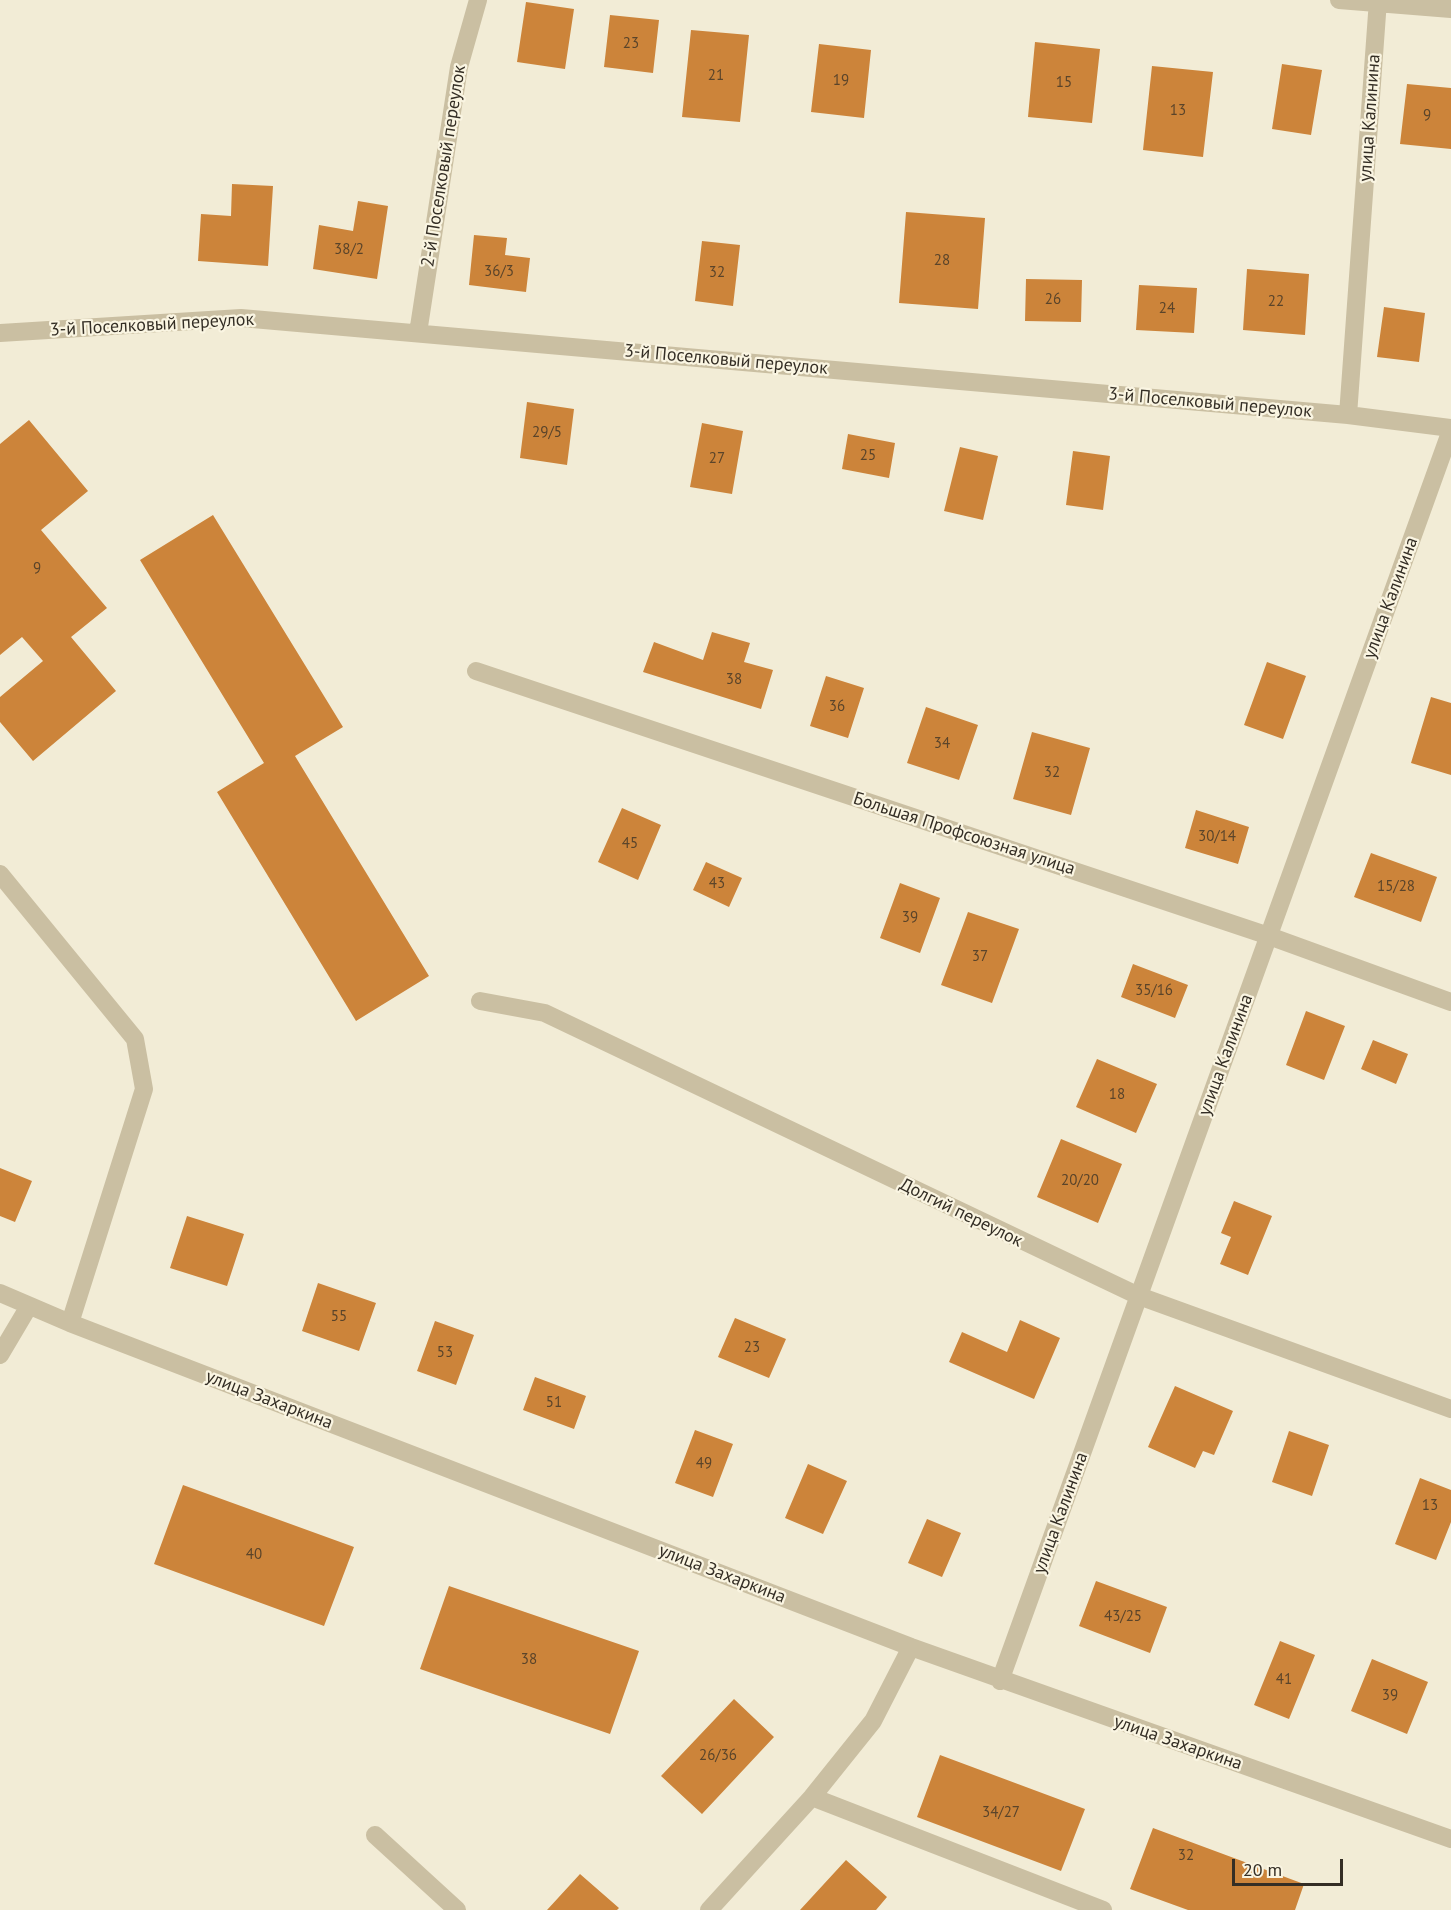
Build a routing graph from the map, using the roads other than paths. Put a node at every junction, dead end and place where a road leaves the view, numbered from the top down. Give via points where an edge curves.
1 (478, 0) edge
2 (1339, 0) edge
3 (1378, 1) edge
4 (1451, 9) edge
5 (0, 333) edge
6 (418, 333) junction
7 (1348, 415) junction
8 (1451, 429) edge
9 (476, 671) dead end
10 (0, 874) edge
11 (1269, 936) junction
12 (480, 1001) dead end
13 (1451, 1002) edge
14 (0, 1293) edge
15 (1139, 1296) junction
16 (29, 1305) junction
17 (70, 1323) junction
18 (0, 1355) edge
19 (1451, 1409) edge
20 (910, 1647) junction
21 (1000, 1681) junction
22 (812, 1797) junction
23 (375, 1835) dead end
24 (1451, 1839) edge
25 (457, 1910) edge
26 (709, 1910) edge
27 (1102, 1910) edge

1 - 6 street, 2-й Поселковый переулок via 459,67
2 - 3 street
3 - 4 street
3 - 7 street, улица Калинина
5 - 6 street, 3-й Поселковый переулок via 241,318
6 - 7 street, 3-й Поселковый переулок
7 - 8 street, 3-й Поселковый переулок
8 - 11 street, улица Калинина
9 - 11 street, Большая Профсоюзная улица
10 - 17 street via 135,1039 144,1089
11 - 13 street, Большая Профсоюзная улица
11 - 15 street, улица Калинина
12 - 15 street, Долгий переулок via 545,1013
14 - 16 street, улица Захаркина
15 - 19 street, Долгий переулок
15 - 21 street, улица Калинина
16 - 17 street, улица Захаркина
16 - 18 street
17 - 20 street, улица Захаркина
20 - 21 street, улица Захаркина
20 - 22 street via 873,1721
21 - 24 street, улица Захаркина
22 - 26 street
22 - 27 street
23 - 25 street

